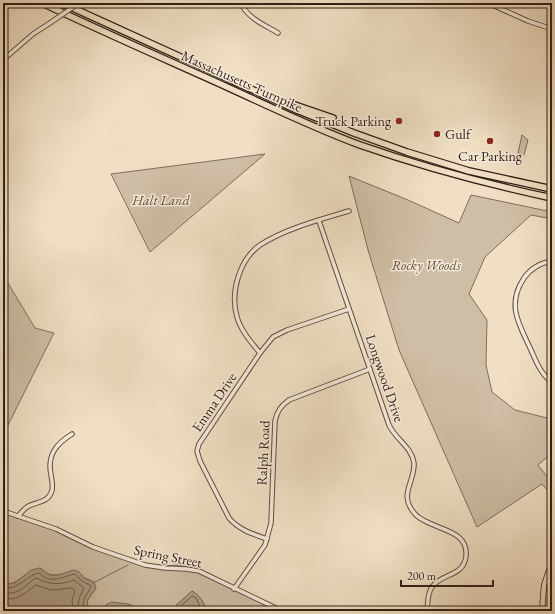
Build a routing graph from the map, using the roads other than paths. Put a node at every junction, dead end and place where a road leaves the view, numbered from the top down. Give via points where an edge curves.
1 (42, 3) edge
2 (62, 3) edge
3 (80, 3) edge
4 (240, 3) edge
5 (488, 3) edge
6 (552, 29) edge
7 (278, 33) dead end
8 (3, 60) edge
9 (265, 95) junction
10 (333, 118) dead end
11 (552, 189) edge
12 (552, 198) edge
13 (349, 211) dead end
14 (319, 221) junction
15 (552, 261) edge
16 (349, 309) junction
17 (260, 353) junction
18 (370, 369) junction
19 (552, 382) edge
20 (72, 434) dead end
21 (3, 511) edge
22 (18, 516) junction
23 (267, 539) junction
24 (552, 562) edge
25 (234, 588) junction
26 (282, 611) edge
27 (427, 611) edge
28 (542, 611) edge

1 - 12 highway, Massachusetts Turnpike via 346,139 444,172
2 - 9 highway, Massachusetts Turnpike
3 - 8 street, bridge via 33,34
4 - 7 street via 253,17
5 - 6 street
9 - 10 highway
9 - 11 highway, Massachusetts Turnpike via 406,152 476,172
13 - 14 street
14 - 16 street, Longwood Drive
14 - 17 street via 289,231 260,246 250,255 241,270 234,304 247,337
15 - 19 street via 529,272 515,300 519,324 541,371
16 - 17 street, Emma Drive via 287,330 273,337
16 - 18 street, Longwood Drive
17 - 23 street, Emma Drive via 199,444 197,451 229,518 243,530
18 - 23 street, Ralph Road via 288,400 277,411 271,523
18 - 27 street, Longwood Drive via 392,432 413,458 414,468 407,492 411,507 416,515 459,537 466,546 467,555 463,566 455,574 433,586 429,594
20 - 22 street via 60,442 52,454 51,494 46,499 27,507
21 - 22 street, Spring Street
22 - 25 street, Spring Street via 62,531 86,544 127,559 151,566 193,569
23 - 25 street, Ralph Road
24 - 28 main road via 544,585
25 - 26 street, Spring Street

